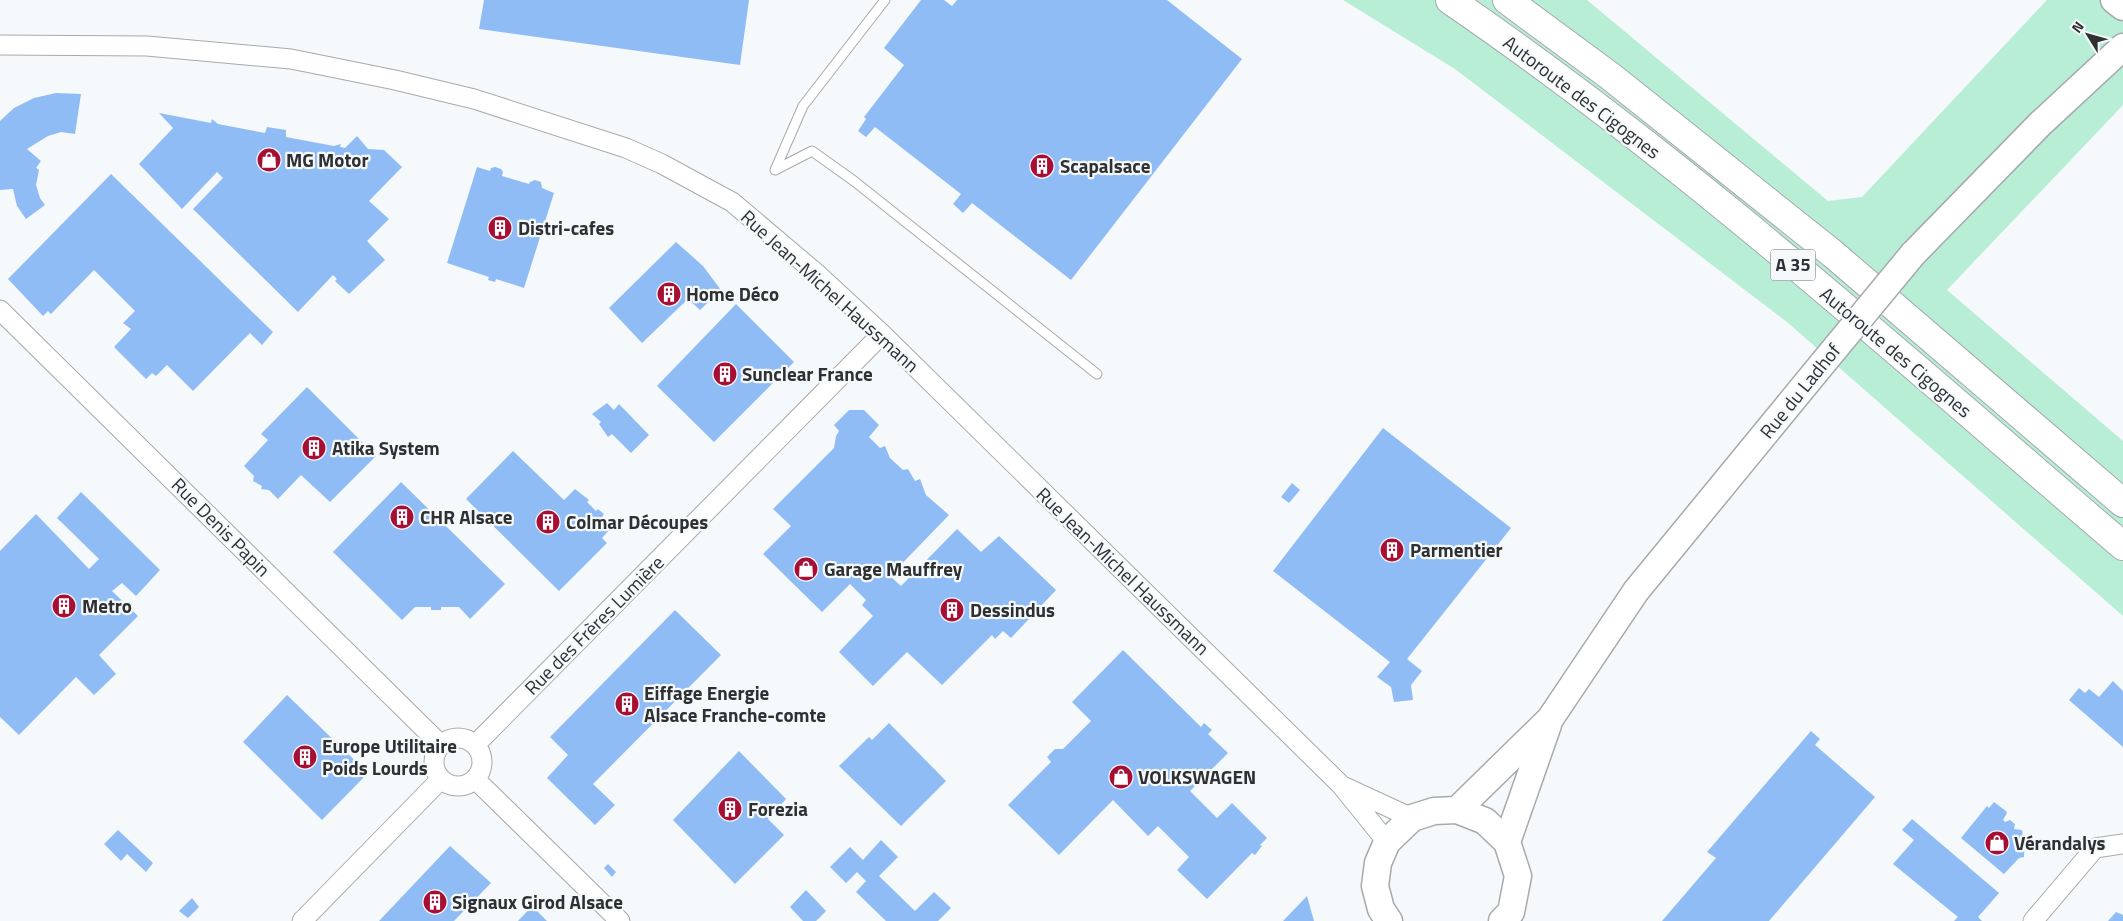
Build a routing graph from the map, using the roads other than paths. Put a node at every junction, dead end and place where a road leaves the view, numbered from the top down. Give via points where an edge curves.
1 (885, 0) edge
2 (1450, 0) edge
3 (1507, 0) edge
4 (2114, 0) edge
5 (2123, 7) edge
6 (0, 45) edge
7 (2123, 47) edge
8 (0, 310) edge
9 (882, 334) junction
10 (1098, 374) dead end
11 (2123, 502) edge
12 (2123, 546) edge
13 (1550, 719) junction
14 (441, 745) junction
15 (475, 745) junction
16 (441, 779) junction
17 (475, 779) junction
18 (1341, 785) junction
19 (1457, 810) junction
20 (1412, 818) junction
21 (1387, 842) junction
22 (1507, 842) junction
23 (2123, 844) edge
24 (1510, 918) edge
25 (302, 921) edge
26 (620, 921) edge
27 (1389, 921) edge
28 (2033, 921) edge

1 - 10 lane via 803,106 775,170 812,151
2 - 12 highway, Autoroute des Cigognes / A 35 via 1573,88 1703,191
3 - 11 highway, Autoroute des Cigognes / A 35 via 1610,76 1833,254
4 - 5 main road
6 - 9 street, Rue Jean-Michel Haussmann via 147,46 291,60 474,99 617,145 662,164 732,202
7 - 13 main road, Rue du Ladhof, bridge via 2040,124 1913,254 1636,591
8 - 14 street, Rue Denis Papin
9 - 15 street, Rue des Frères Lumière
9 - 18 street, Rue Jean-Michel Haussmann
13 - 19 main road, Rue du Ladhof
13 - 22 main road, Rue du Ladhof
14 - 15 street via 458,738
14 - 16 street via 434,762
15 - 17 street via 482,762
16 - 17 street via 458,786
16 - 25 street
17 - 26 street
18 - 20 street, Rue Jean-Michel Haussmann
18 - 21 street, Rue Jean-Michel Haussmann
19 - 20 main road via 1434,810
19 - 22 main road via 1485,821
20 - 21 main road
21 - 27 main road via 1378,863 1375,886 1381,909
22 - 24 main road via 1518,876
23 - 28 street via 2096,848

